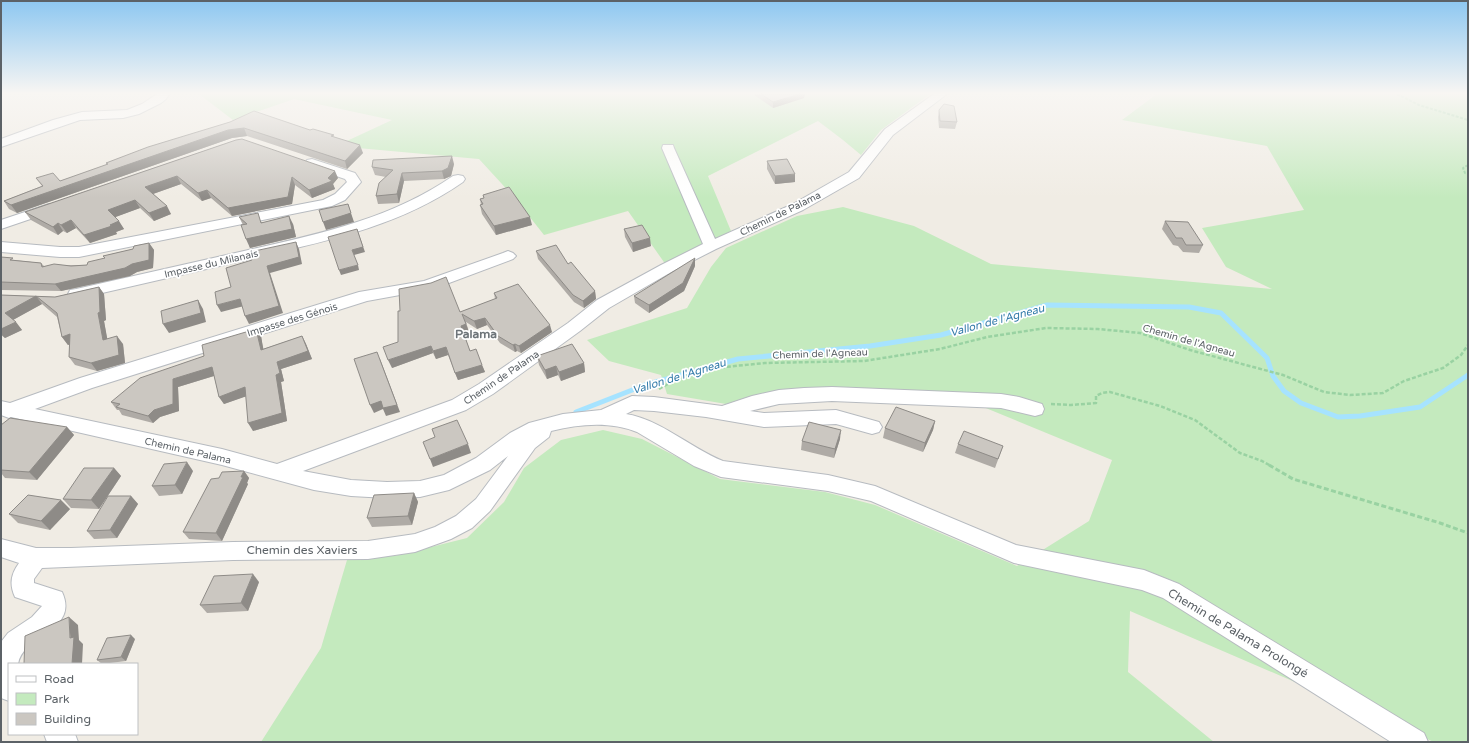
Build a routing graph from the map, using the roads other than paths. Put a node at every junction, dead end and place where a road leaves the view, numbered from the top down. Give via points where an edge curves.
1 (43, 129) edge
2 (894, 129) edge
3 (1, 143) edge
4 (668, 148) dead end
5 (299, 158) edge
6 (458, 179) dead end
7 (60, 204) edge
8 (1, 225) edge
9 (711, 246) junction
10 (1, 247) edge
11 (508, 256) dead end
12 (61, 298) edge
13 (1027, 406) road end
14 (5, 409) edge
15 (721, 413) junction
16 (604, 417) junction
17 (555, 422) junction
18 (872, 428) dead end
19 (278, 472) junction
20 (1, 548) edge
21 (36, 558) junction
22 (8, 688) edge
23 (1415, 742) edge

1 - 3 street
2 - 9 street, Chemin de Palama via 854,175 798,207
4 - 9 street
5 - 10 street via 350,176 354,182 340,197 328,203 79,252
6 - 12 street, Impasse du Milanais via 398,214 347,230
7 - 8 street
9 - 19 street, Chemin de Palama via 603,304 486,389 459,405
11 - 14 street, Impasse des Génois via 427,284 365,296
13 - 15 street via 1001,401 832,394 779,397
14 - 19 street, Chemin de Palama via 222,457
15 - 16 street via 632,403
15 - 18 street via 764,420 836,417
16 - 17 street, Chemin de Palama Prolongé
16 - 23 street, Chemin de Palama Prolongé via 644,427 721,470 828,483 875,494 1014,554 1144,580 1171,591
17 - 19 street, Chemin de Palama Prolongé via 517,438 483,464 449,482 420,489 351,488 314,482
17 - 21 street, Chemin des Xaviers via 528,443 483,505 464,522 444,533 415,543 368,550 233,551
20 - 21 street, Chemin des Xaviers
21 - 22 street via 22,577 23,590 54,599 54,611 40,625 17,641 8,652 2,683

